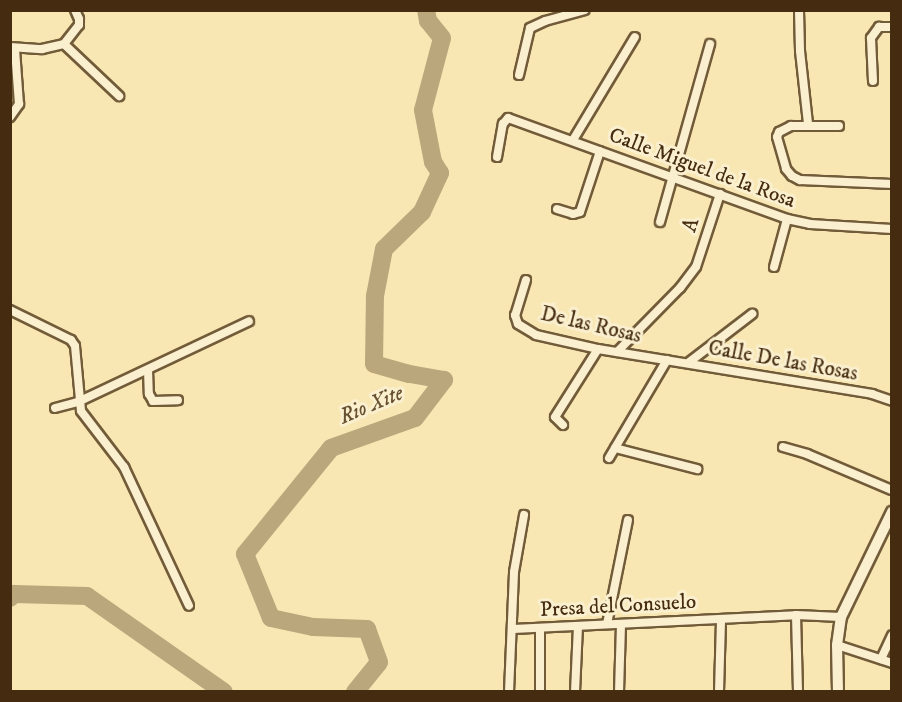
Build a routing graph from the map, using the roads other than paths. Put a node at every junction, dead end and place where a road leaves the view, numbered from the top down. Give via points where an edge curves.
1 (75, 10) edge
2 (800, 10) edge
3 (583, 11) edge
4 (891, 27) edge
5 (635, 37) dead end
6 (64, 44) junction
7 (710, 44) dead end
8 (13, 48) edge
9 (519, 75) dead end
10 (873, 81) dead end
11 (119, 96) dead end
12 (10, 117) edge
13 (808, 124) junction
14 (839, 126) dead end
15 (573, 140) junction
16 (600, 151) junction
17 (497, 157) dead end
18 (673, 177) junction
19 (891, 184) edge
20 (720, 194) junction
21 (557, 209) dead end
22 (787, 219) junction
23 (660, 222) dead end
24 (891, 229) edge
25 (774, 267) dead end
26 (526, 280) dead end
27 (10, 310) edge
28 (752, 314) dead end
29 (249, 321) dead end
30 (598, 349) junction
31 (617, 352) junction
32 (667, 360) junction
33 (688, 363) junction
34 (148, 370) junction
35 (178, 400) dead end
36 (891, 401) edge
37 (78, 402) junction
38 (55, 408) dead end
39 (563, 425) dead end
40 (783, 447) dead end
41 (615, 448) junction
42 (609, 458) dead end
43 (697, 469) dead end
44 (891, 490) edge
45 (891, 512) edge
46 (524, 515) dead end
47 (628, 520) dead end
48 (189, 606) dead end
49 (796, 615) junction
50 (841, 617) junction
51 (721, 619) junction
52 (607, 624) junction
53 (621, 624) junction
54 (578, 626) junction
55 (540, 627) junction
56 (513, 629) junction
57 (891, 635) edge
58 (837, 645) junction
59 (881, 659) junction
60 (891, 663) edge
61 (509, 692) edge
62 (540, 692) edge
63 (575, 692) edge
64 (619, 692) edge
65 (719, 692) edge
66 (798, 692) edge
67 (838, 692) edge

1 - 6 street via 78,25
2 - 13 street
3 - 9 street via 530,28
4 - 10 street via 875,29 871,38
5 - 15 street
6 - 8 street via 42,49
6 - 11 street
7 - 18 street
8 - 12 street via 19,104
13 - 14 street
13 - 19 street via 783,128 777,137 786,169 792,176 800,180
15 - 16 street, Calle Miguel de la Rosa
15 - 17 street, Calle Miguel de la Rosa via 505,120
16 - 18 street, Calle Miguel de la Rosa
16 - 21 street via 580,212
18 - 20 street, Calle Miguel de la Rosa
18 - 23 street
20 - 22 street, Calle Miguel de la Rosa
20 - 31 street, A via 696,267
22 - 24 street, Calle Miguel de la Rosa
22 - 25 street
26 - 30 street, De las Rosas via 515,315 518,324 536,335
27 - 37 street via 75,346
28 - 33 street
29 - 34 street
30 - 31 street, De las Rosas
30 - 39 street via 555,417
31 - 32 street, De las Rosas
32 - 33 street, Calle De las Rosas
32 - 41 street
33 - 36 street, Calle De las Rosas via 872,394
34 - 35 street via 153,400
34 - 37 street
37 - 38 street
37 - 48 street via 86,420 124,467
40 - 44 street
41 - 42 street
41 - 43 street
45 - 50 street
46 - 56 street, Presa del Consuelo via 514,572
47 - 52 street
49 - 50 street, Presa del Consuelo
49 - 51 street, Presa del Consuelo
49 - 66 street
50 - 58 street
51 - 53 street, Presa del Consuelo
51 - 65 street
52 - 53 street, Presa del Consuelo
52 - 54 street, Presa del Consuelo
53 - 64 street
54 - 55 street, Presa del Consuelo
54 - 63 street
55 - 56 street, Presa del Consuelo
55 - 62 street
56 - 61 street
57 - 59 street
58 - 59 street
58 - 67 street
59 - 60 street

